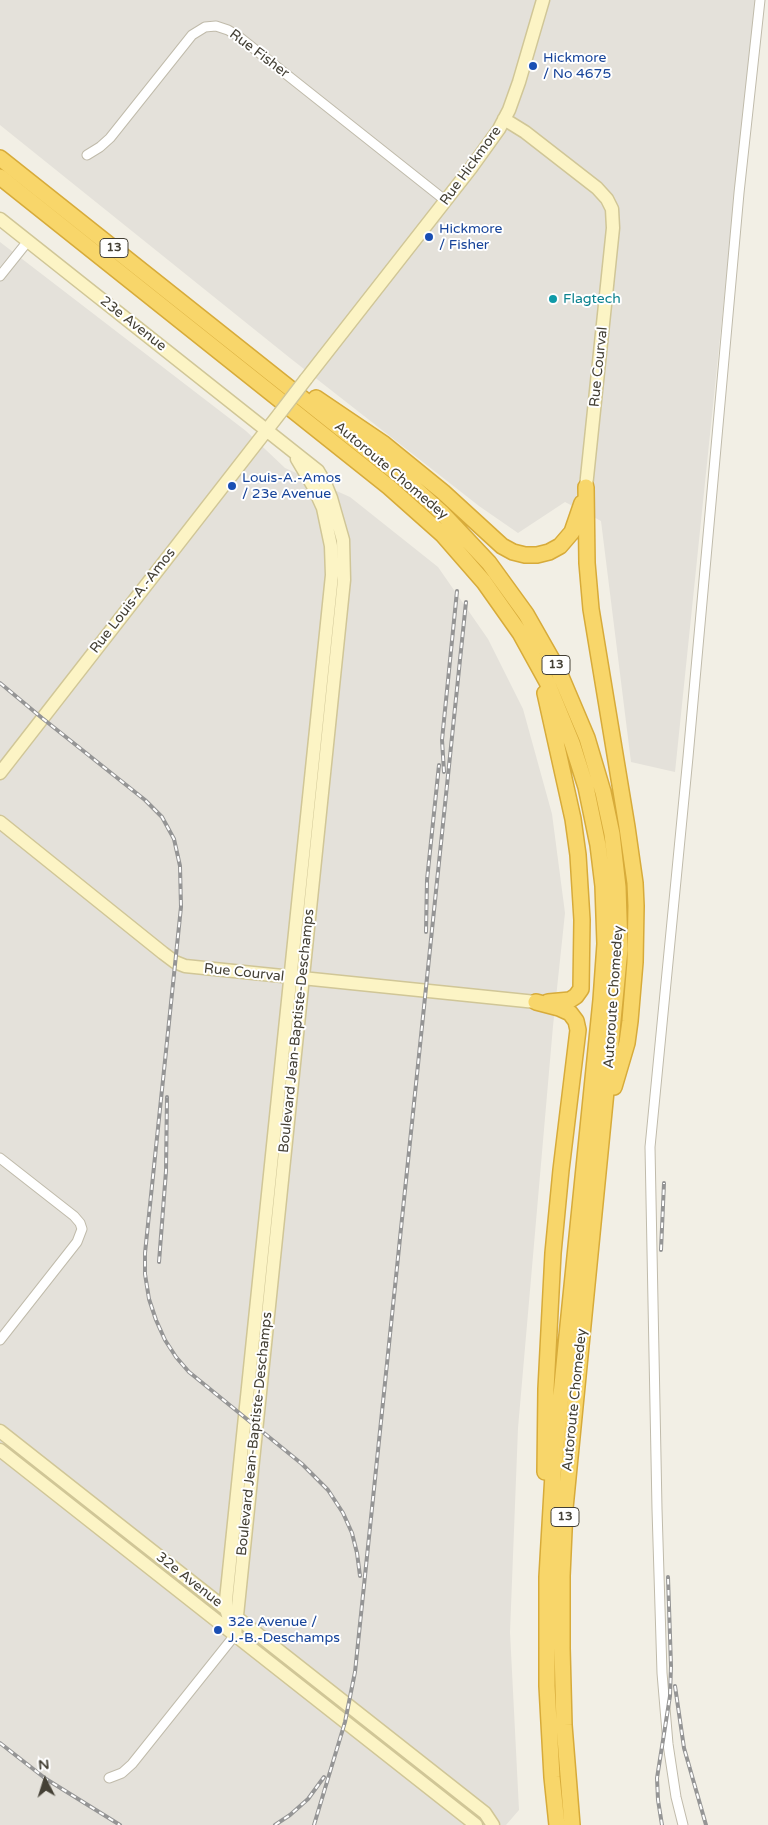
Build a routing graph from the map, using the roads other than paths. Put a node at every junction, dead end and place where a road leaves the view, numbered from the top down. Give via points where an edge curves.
1 (543, 0) edge
2 (760, 0) edge
3 (504, 119) junction
4 (87, 155) dead end
5 (0, 158) edge
6 (0, 177) edge
7 (446, 201) junction
8 (0, 219) edge
9 (28, 241) junction
10 (0, 276) edge
11 (227, 338) junction
12 (266, 430) junction
13 (586, 487) junction
14 (539, 666) junction
15 (0, 772) edge
16 (0, 822) edge
17 (297, 978) junction
18 (536, 1002) junction
19 (604, 1122) junction
20 (0, 1158) edge
21 (0, 1340) edge
22 (0, 1431) edge
23 (0, 1450) edge
24 (547, 1577) junction
25 (231, 1613) junction
26 (235, 1635) junction
27 (323, 1686) junction
28 (314, 1698) junction
29 (376, 1728) junction
30 (367, 1740) junction
31 (110, 1778) dead end
32 (476, 1825) edge
33 (493, 1825) edge
34 (557, 1825) edge
35 (572, 1825) edge
36 (683, 1825) edge

1 - 3 street, Rue Hickmore via 519,82
2 - 36 street via 650,1148 662,1673 668,1744
3 - 7 street, Rue Hickmore via 488,146
3 - 13 street, Rue Courval via 597,188 607,199 613,214
4 - 7 street, Rue Fisher via 110,138 192,35 205,27 216,26 238,36
5 - 11 highway, Autoroute Chomedey / 13
6 - 14 highway, Autoroute Chomedey / 13 via 411,505 484,582
7 - 12 street, Rue Hickmore, bridge
8 - 9 street, 23e Avenue
9 - 10 street
9 - 12 street, 23e Avenue
11 - 13 highway via 373,436 502,546 514,552 537,555 560,546 575,526
11 - 19 highway, Autoroute Chomedey / 13 via 409,483 451,522 504,582 534,626 559,672 582,723 600,779 618,887 619,964
12 - 15 street, Rue Louis-A.-Amos
12 - 17 street, Boulevard Jean-Baptiste-Deschamps via 288,448 309,479 330,536 332,565
13 - 19 highway via 591,609 627,827 636,906 636,962 627,1043
14 - 18 highway via 573,819 581,896 582,984 577,994 567,1000
14 - 24 highway, Autoroute Chomedey / 13 via 567,729 586,787 600,861 605,929 601,1000 555,1458
16 - 17 street, Rue Courval via 180,965
17 - 18 street, Rue Courval
17 - 25 street, Boulevard Jean-Baptiste-Deschamps
18 - 24 highway via 570,1013 578,1030 553,1261 545,1436
19 - 35 highway, Autoroute Chomedey / 13 via 562,1560 563,1704
20 - 21 street via 74,1216 81,1224 82,1232
22 - 25 street, 32e Avenue
23 - 26 street, 32e Avenue
24 - 34 highway, Autoroute Chomedey / 13 via 548,1693
25 - 26 street, Boulevard Jean-Baptiste-Deschamps
25 - 27 street, 32e Avenue
26 - 28 street, 32e Avenue
26 - 31 street via 132,1764
27 - 28 street
27 - 29 street, 32e Avenue
28 - 30 street, 32e Avenue
29 - 30 street
29 - 33 street, 32e Avenue via 485,1813
30 - 32 street, 32e Avenue

